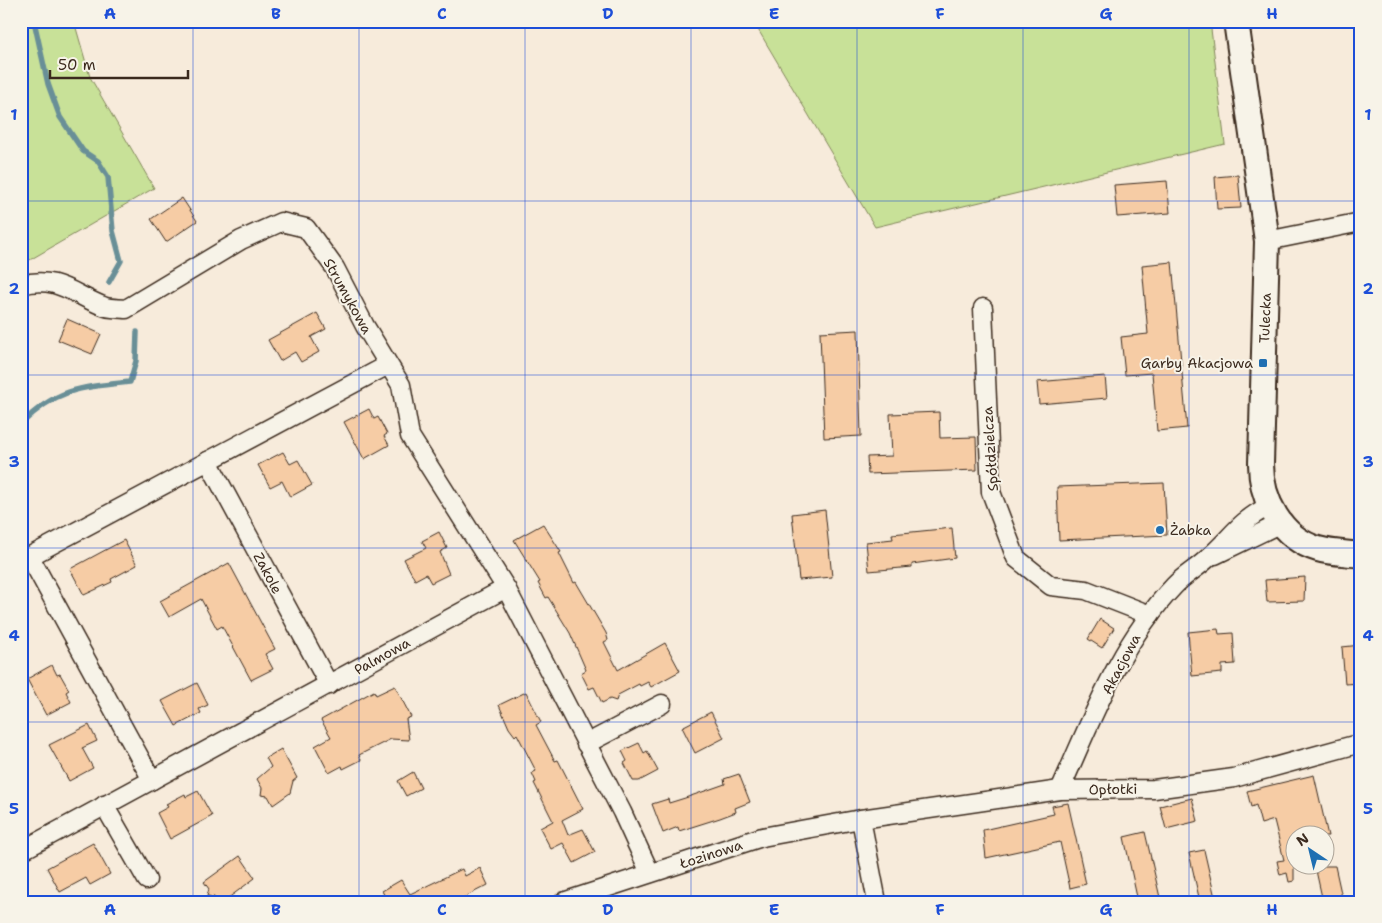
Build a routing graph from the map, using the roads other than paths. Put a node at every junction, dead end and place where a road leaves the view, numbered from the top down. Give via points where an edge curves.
1 (1236, 21) edge
2 (1361, 222) edge
3 (1267, 241) junction
4 (21, 285) edge
5 (983, 308) dead end
6 (388, 365) junction
7 (208, 462) junction
8 (1275, 515) junction
9 (1361, 555) edge
10 (26, 559) edge
11 (506, 588) junction
12 (1150, 614) junction
13 (329, 685) junction
14 (662, 704) dead end
15 (1361, 743) edge
16 (586, 744) junction
17 (152, 780) junction
18 (1060, 790) junction
19 (104, 806) junction
20 (862, 819) junction
21 (21, 851) edge
22 (650, 874) junction
23 (147, 880) dead end
24 (563, 902) edge
25 (877, 902) edge

1 - 3 street, Tulecka
2 - 3 street
3 - 8 street, Tulecka via 1261,469 1262,486
4 - 6 street, Strumykowa via 36,281 66,286 104,307 126,308 241,240 281,222 306,228 335,268
5 - 12 street, Spółdzielcza via 991,492 1016,558 1051,586 1086,590
6 - 7 street
6 - 11 street, Strumykowa via 401,385 410,436
7 - 10 street
7 - 13 street, Zakole
8 - 9 street via 1304,543 1318,549
8 - 12 street, Akacjowa via 1251,515 1210,557 1174,585
10 - 17 street
11 - 13 street, Palmowa
11 - 16 street
12 - 18 street, Akacjowa via 1114,670
13 - 17 street, Palmowa
14 - 16 street
15 - 18 street, Opłotki via 1234,778 1154,789
16 - 22 street
17 - 19 street, Palmowa
18 - 20 street, Opłotki
19 - 21 street, Palmowa
19 - 23 street
20 - 22 street, Łozinowa via 762,837
20 - 25 street
22 - 24 street, Łozinowa

